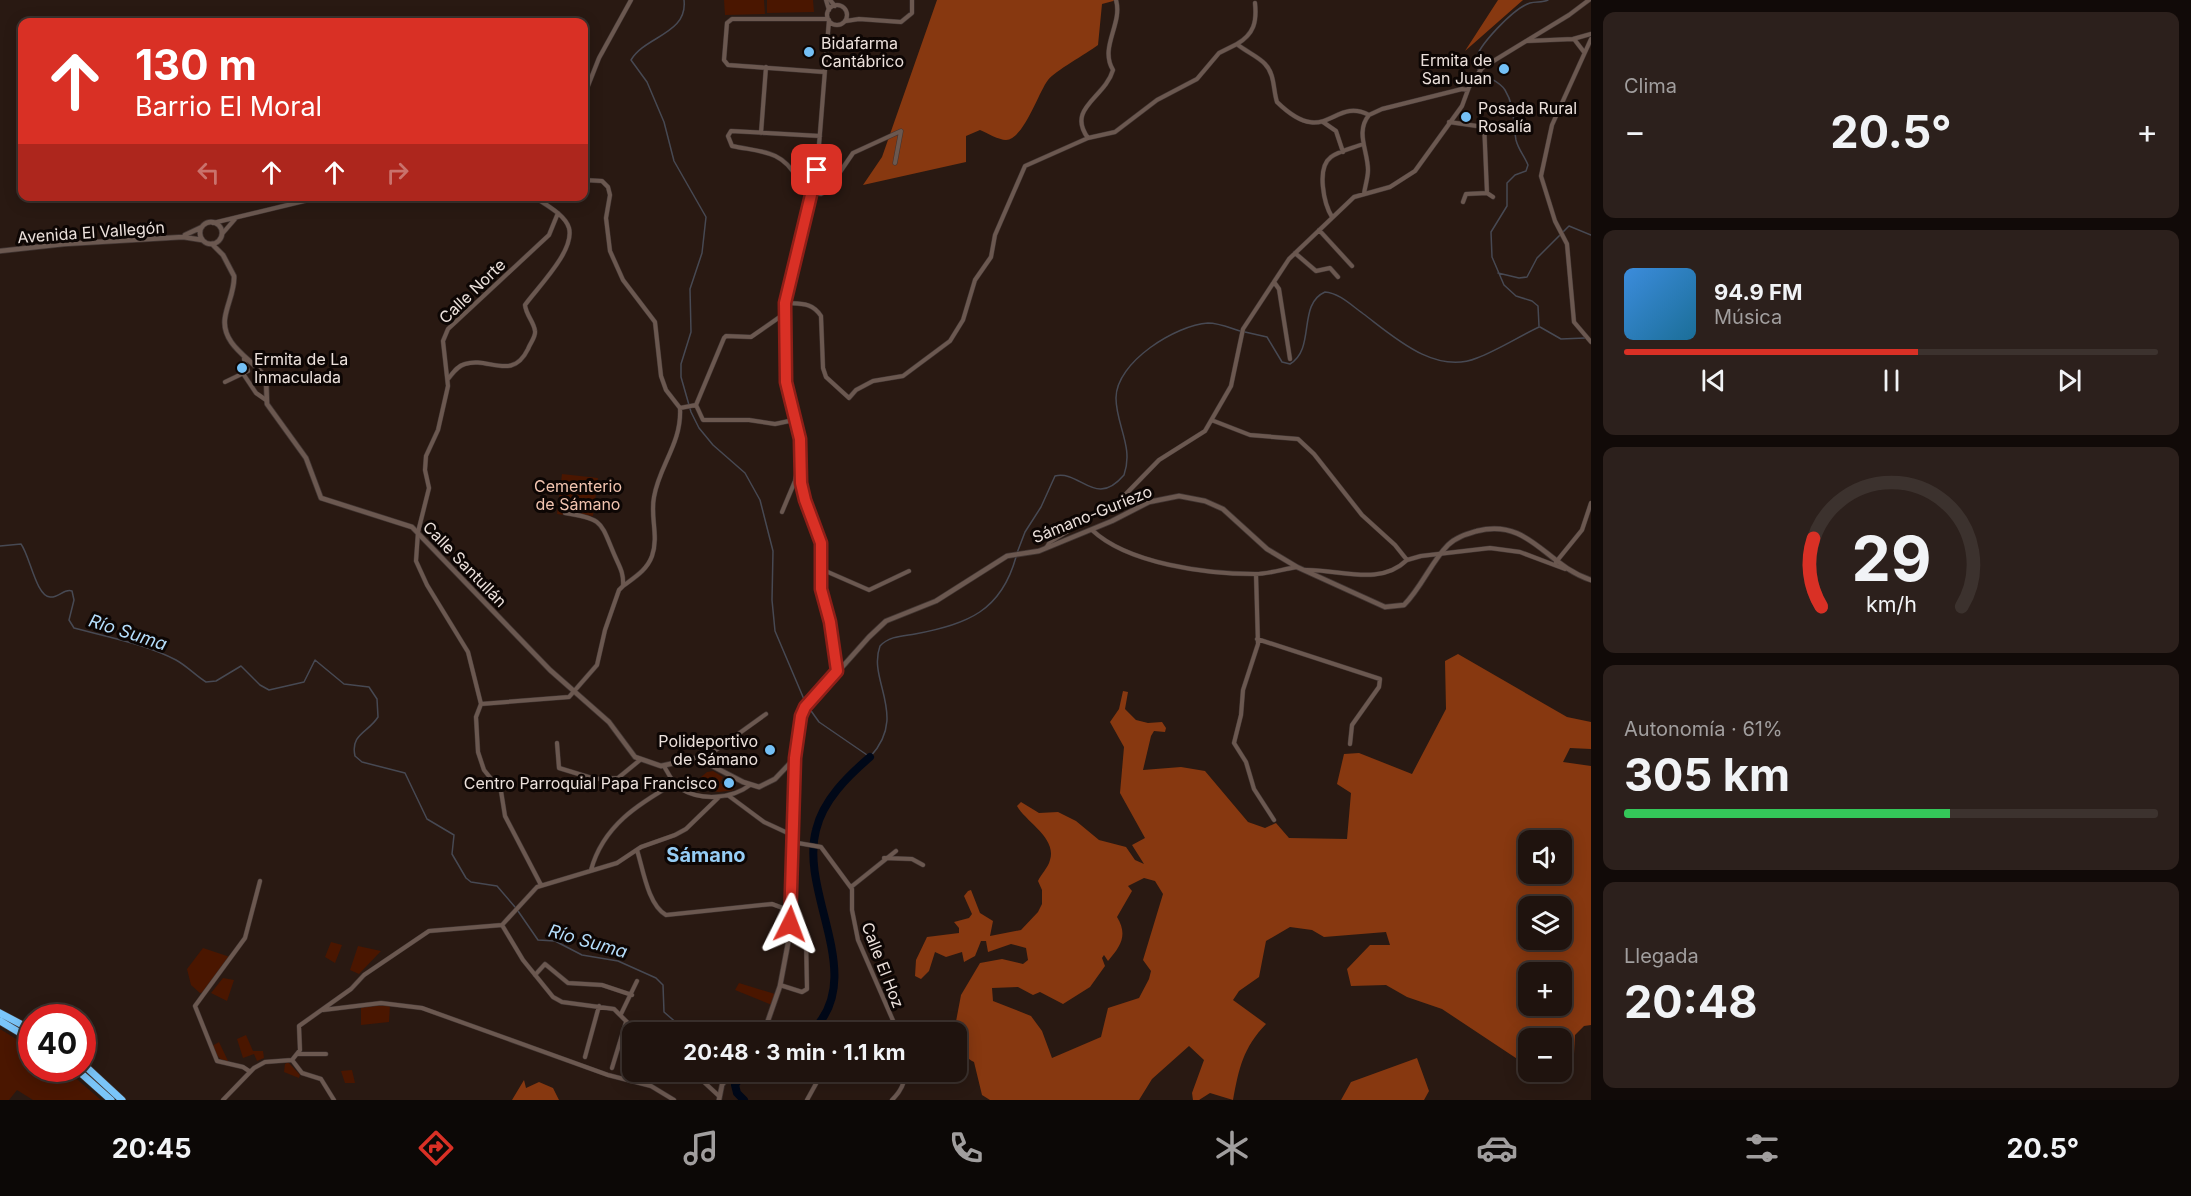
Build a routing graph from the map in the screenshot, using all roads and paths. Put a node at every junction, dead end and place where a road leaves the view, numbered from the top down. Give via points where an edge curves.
1 (631, 0) edge
2 (828, 0) edge
3 (912, 0) edge
4 (1116, 0) edge
5 (1589, 0) edge
6 (1255, 3) dead end
7 (835, 6) junction
8 (847, 13) junction
9 (828, 16) junction
10 (859, 19) junction
11 (846, 21) junction
12 (834, 25) junction
13 (826, 32) junction
14 (1591, 34) edge
15 (1573, 39) junction
16 (1591, 39) edge
17 (1526, 41) junction
18 (1237, 44) junction
19 (1584, 52) junction
20 (766, 67) junction
21 (824, 72) junction
22 (588, 87) edge
23 (1468, 90) junction
24 (1369, 115) junction
25 (1323, 122) junction
26 (1449, 122) junction
27 (761, 133) junction
28 (820, 136) junction
29 (1088, 138) junction
30 (1363, 144) junction
31 (1343, 152) junction
32 (895, 163) dead end
33 (588, 180) edge
34 (814, 183) junction
35 (812, 193) junction
36 (1487, 193) junction
37 (1364, 194) junction
38 (1493, 197) dead end
39 (303, 201) edge
40 (540, 201) edge
41 (1463, 202) dead end
42 (558, 213) junction
43 (238, 216) junction
44 (1332, 217) junction
45 (213, 223) junction
46 (203, 226) junction
47 (1319, 230) junction
48 (222, 234) junction
49 (183, 237) junction
50 (202, 240) junction
51 (219, 240) junction
52 (212, 244) junction
53 (0, 251) edge
54 (1295, 253) junction
55 (223, 255) junction
56 (1352, 266) dead end
57 (1338, 277) dead end
58 (1274, 282) junction
59 (785, 303) junction
60 (785, 313) junction
61 (1591, 342) edge
62 (244, 359) junction
63 (1290, 359) dead end
64 (244, 375) junction
65 (448, 379) junction
66 (225, 382) dead end
67 (266, 400) junction
68 (695, 406) junction
69 (683, 408) junction
70 (794, 420) junction
71 (1214, 421) junction
72 (801, 449) junction
73 (1591, 504) edge
74 (782, 512) dead end
75 (565, 513) dead end
76 (1092, 530) junction
77 (418, 532) junction
78 (1045, 548) junction
79 (1440, 555) junction
80 (1407, 560) junction
81 (1556, 562) junction
82 (1297, 567) junction
83 (821, 569) junction
84 (1565, 569) junction
85 (1304, 570) junction
86 (909, 572) dead end
87 (1257, 574) junction
88 (1591, 580) edge
89 (623, 586) junction
90 (1257, 639) junction
91 (837, 671) junction
92 (576, 693) junction
93 (482, 704) junction
94 (766, 714) dead end
95 (557, 743) dead end
96 (1350, 744) dead end
97 (795, 758) junction
98 (640, 760) junction
99 (702, 760) junction
100 (664, 766) junction
101 (675, 783) junction
102 (750, 785) junction
103 (729, 796) junction
104 (719, 797) junction
105 (1274, 820) dead end
106 (792, 835) junction
107 (792, 842) junction
108 (637, 850) junction
109 (896, 851) dead end
110 (884, 858) junction
111 (923, 865) dead end
112 (591, 870) junction
113 (260, 881) dead end
114 (542, 885) junction
115 (851, 887) junction
116 (791, 910) junction
117 (502, 925) junction
118 (535, 975) junction
119 (638, 981) dead end
120 (780, 984) junction
121 (632, 995) junction
122 (599, 1006) junction
123 (322, 1010) junction
124 (0, 1013) edge
125 (621, 1014) junction
126 (0, 1021) edge
127 (626, 1021) joint
128 (767, 1022) edge
129 (894, 1022) edge
130 (18, 1023) edge
131 (18, 1032) edge
132 (298, 1054) junction
133 (326, 1054) dead end
134 (585, 1057) dead end
135 (292, 1060) junction
136 (612, 1068) dead end
137 (249, 1071) junction
138 (96, 1076) edge
139 (91, 1082) edge
140 (703, 1082) edge
141 (724, 1082) edge
142 (817, 1082) edge
143 (903, 1082) edge
144 (719, 1098) edge
145 (111, 1100) edge
146 (122, 1100) edge
147 (223, 1100) edge
148 (334, 1100) edge
149 (674, 1100) edge
150 (807, 1100) edge
151 (892, 1100) edge

1 - 22 street
2 - 7 street
2 - 9 street
3 - 10 street via 912,12 906,20
4 - 29 street via 1118,15 1108,46 1108,62 1113,70 1110,80 1080,120
5 - 17 street
6 - 18 street via 1252,32
7 - 8 street via 843,7
7 - 9 street
8 - 10 street
8 - 11 street
9 - 12 street
9 - 13 street
9 - 20 street via 728,20 725,63
10 - 11 street
11 - 12 street
12 - 13 street
13 - 21 street
14 - 15 street
15 - 17 street
15 - 19 street
16 - 19 street
17 - 23 street via 1482,68
18 - 25 street via 1265,63 1277,102 1285,110 1308,124
18 - 29 street via 1219,53 1197,79 1157,100 1115,132
19 - 61 street via 1552,125 1542,172 1544,190 1567,244 1574,322
20 - 21 street
20 - 27 street
21 - 28 street
23 - 24 street via 1410,101
23 - 26 street
24 - 25 street via 1358,110
24 - 30 street via 1363,125
25 - 31 street via 1336,131
26 - 36 street via 1484,124
26 - 37 street via 1415,171 1390,187
27 - 28 street
27 - 34 street via 731,131 729,141 732,146 778,156 790,165 797,178
28 - 34 street
29 - 59 street via 1025,166 995,235 990,257 975,280 963,320 950,341 903,376 873,381 849,398 826,377 821,316 817,309 803,303
30 - 31 street
30 - 37 street via 1368,174
31 - 44 street via 1331,157 1325,166 1323,196
32 - 35 street via 901,131 853,153 827,191
33 - 69 street via 602,181 609,187 607,234 615,266 655,322 661,375 666,390
34 - 35 street
35 - 59 street
36 - 38 street
36 - 41 street via 1466,194
37 - 44 street via 1354,197
39 - 43 street
40 - 42 street
42 - 65 street, Calle Norte via 549,236 448,329 443,341
42 - 65 street via 569,227 568,238 558,264 525,305 536,332 526,354 507,367 464,364
43 - 45 street
43 - 48 street
44 - 47 street
45 - 46 street
45 - 48 street
46 - 49 street
46 - 50 street
47 - 54 street
47 - 56 street
48 - 51 street
49 - 50 street
49 - 53 street, Avenida El Vallegón
50 - 52 street
51 - 52 street
51 - 55 street, Calle Santullán
52 - 55 street
54 - 57 street via 1316,271 1330,268
54 - 58 street
55 - 62 street, Calle Santullán via 234,276 225,327
58 - 63 street via 1279,289
58 - 71 street via 1243,329 1231,386
59 - 60 street
60 - 68 street via 751,336 724,338
60 - 70 street via 786,382
62 - 64 street via 248,371
62 - 67 street, Calle Santullán via 266,378
64 - 66 street
64 - 67 street
65 - 77 street, Calle Norte via 438,430 426,456 429,488
67 - 77 street, Calle Santullán via 306,458 321,498 407,524
68 - 69 street
68 - 70 street via 704,420 775,424
69 - 89 street via 673,449 654,494 655,546 640,574
70 - 72 street
71 - 78 street via 1195,439 1160,459 1131,491
71 - 80 street via 1250,435 1298,439 1362,515
72 - 74 street via 795,481
72 - 83 street via 801,483 821,543
73 - 81 street via 1582,530
75 - 89 street via 592,517 604,527 622,569
76 - 78 street, Sámano-Guriezo
76 - 82 street, Sámano-Guriezo via 1158,499 1191,498 1223,509 1267,549
76 - 87 street via 1133,555 1178,566
77 - 92 street, Calle Santullán
77 - 93 street, Calle Norte via 416,561 468,652
78 - 91 street, Sámano-Guriezo via 999,560 936,601 886,621
79 - 80 street
79 - 81 street, Sámano-Guriezo via 1460,536 1502,527 1532,541
79 - 84 street via 1490,548 1520,552
79 - 85 street, Sámano-Guriezo via 1411,598 1391,609
80 - 85 street via 1380,575
81 - 84 street, Sámano-Guriezo
82 - 85 street, Sámano-Guriezo
82 - 87 street
83 - 86 street via 870,590
83 - 91 street via 821,591
84 - 88 street, Sámano-Guriezo
87 - 90 street
89 - 92 street via 604,630 597,665
90 - 96 street via 1380,679 1379,687 1352,725
90 - 105 street via 1234,743 1246,762 1254,789
91 - 97 street, Sámano-Guriezo via 807,705
92 - 93 street via 560,699
92 - 98 street, Calle Santullán via 609,722
93 - 114 street via 476,717 476,742 484,771 501,790 505,816
94 - 99 street
95 - 98 street via 559,768 595,779 618,778
97 - 102 street via 770,782 759,787
97 - 106 street, Sámano-Guriezo
98 - 100 street
99 - 100 street via 690,758
99 - 102 street
100 - 101 street
101 - 104 street via 686,791
101 - 112 street via 628,812 602,847
102 - 103 street
103 - 104 street
103 - 106 street via 764,822
104 - 108 street via 686,829
106 - 107 street, Sámano-Guriezo
107 - 115 street, Calle El Hoz via 825,850
107 - 116 street, Sámano-Guriezo
108 - 112 street via 617,862
108 - 116 street via 653,898 659,911 666,915 772,904
109 - 110 street
110 - 111 street
110 - 115 street
112 - 114 street
113 - 137 street via 245,938 195,1006 217,1061
114 - 117 street
115 - 129 street, Calle El Hoz via 858,940
116 - 120 street, Sámano-Guriezo
116 - 120 street via 803,919 807,989 802,992
117 - 118 street
117 - 123 street via 429,932 364,975
118 - 121 street via 545,963 568,983 602,986
118 - 122 street via 562,1002
119 - 121 street
120 - 128 street, Sámano-Guriezo
121 - 125 street
122 - 125 street
122 - 134 street
123 - 132 street via 299,1026
123 - 149 street via 381,1003 416,1007 651,1086
124 - 130 highway
125 - 127 street
126 - 131 highway
127 - 136 street
132 - 133 street
132 - 135 street
135 - 137 street via 265,1062
135 - 148 street via 302,1073 321,1078
137 - 147 street
138 - 146 highway
139 - 145 highway
140 - 144 street
141 - 144 street
142 - 150 street
143 - 151 street

